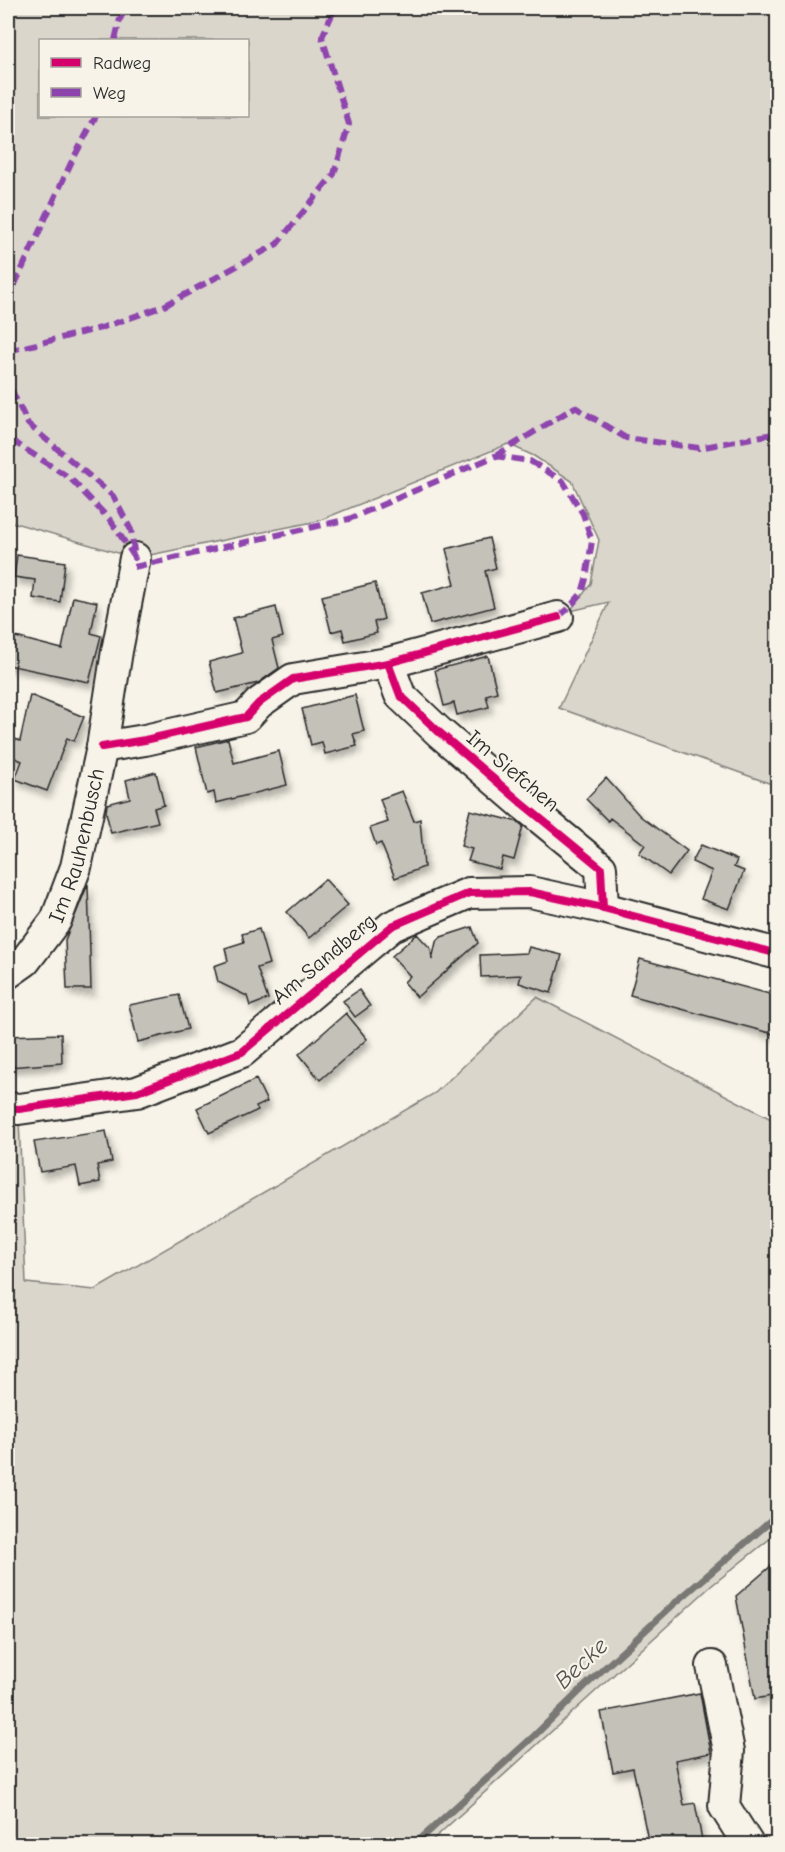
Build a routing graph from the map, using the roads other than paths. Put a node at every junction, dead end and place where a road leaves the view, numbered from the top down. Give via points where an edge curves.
1 (135, 558) dead end
2 (558, 617) dead end
3 (388, 663) junction
4 (102, 747) junction
5 (603, 908) junction
6 (777, 954) edge
7 (8, 973) edge
8 (8, 1108) edge
9 (712, 1666) dead end
10 (748, 1845) edge

1 - 4 street, Im Rauhenbusch
2 - 3 street
3 - 4 street via 293,680 246,717
3 - 5 street, Im Siefchen via 400,695 515,798 602,868
4 - 7 street, Im Rauhenbusch via 76,867 56,920 25,961
5 - 6 street, Am Sandberg
5 - 8 street, Am Sandberg via 530,892 469,893 392,926 242,1052 137,1092
9 - 10 street via 729,1750 724,1806

